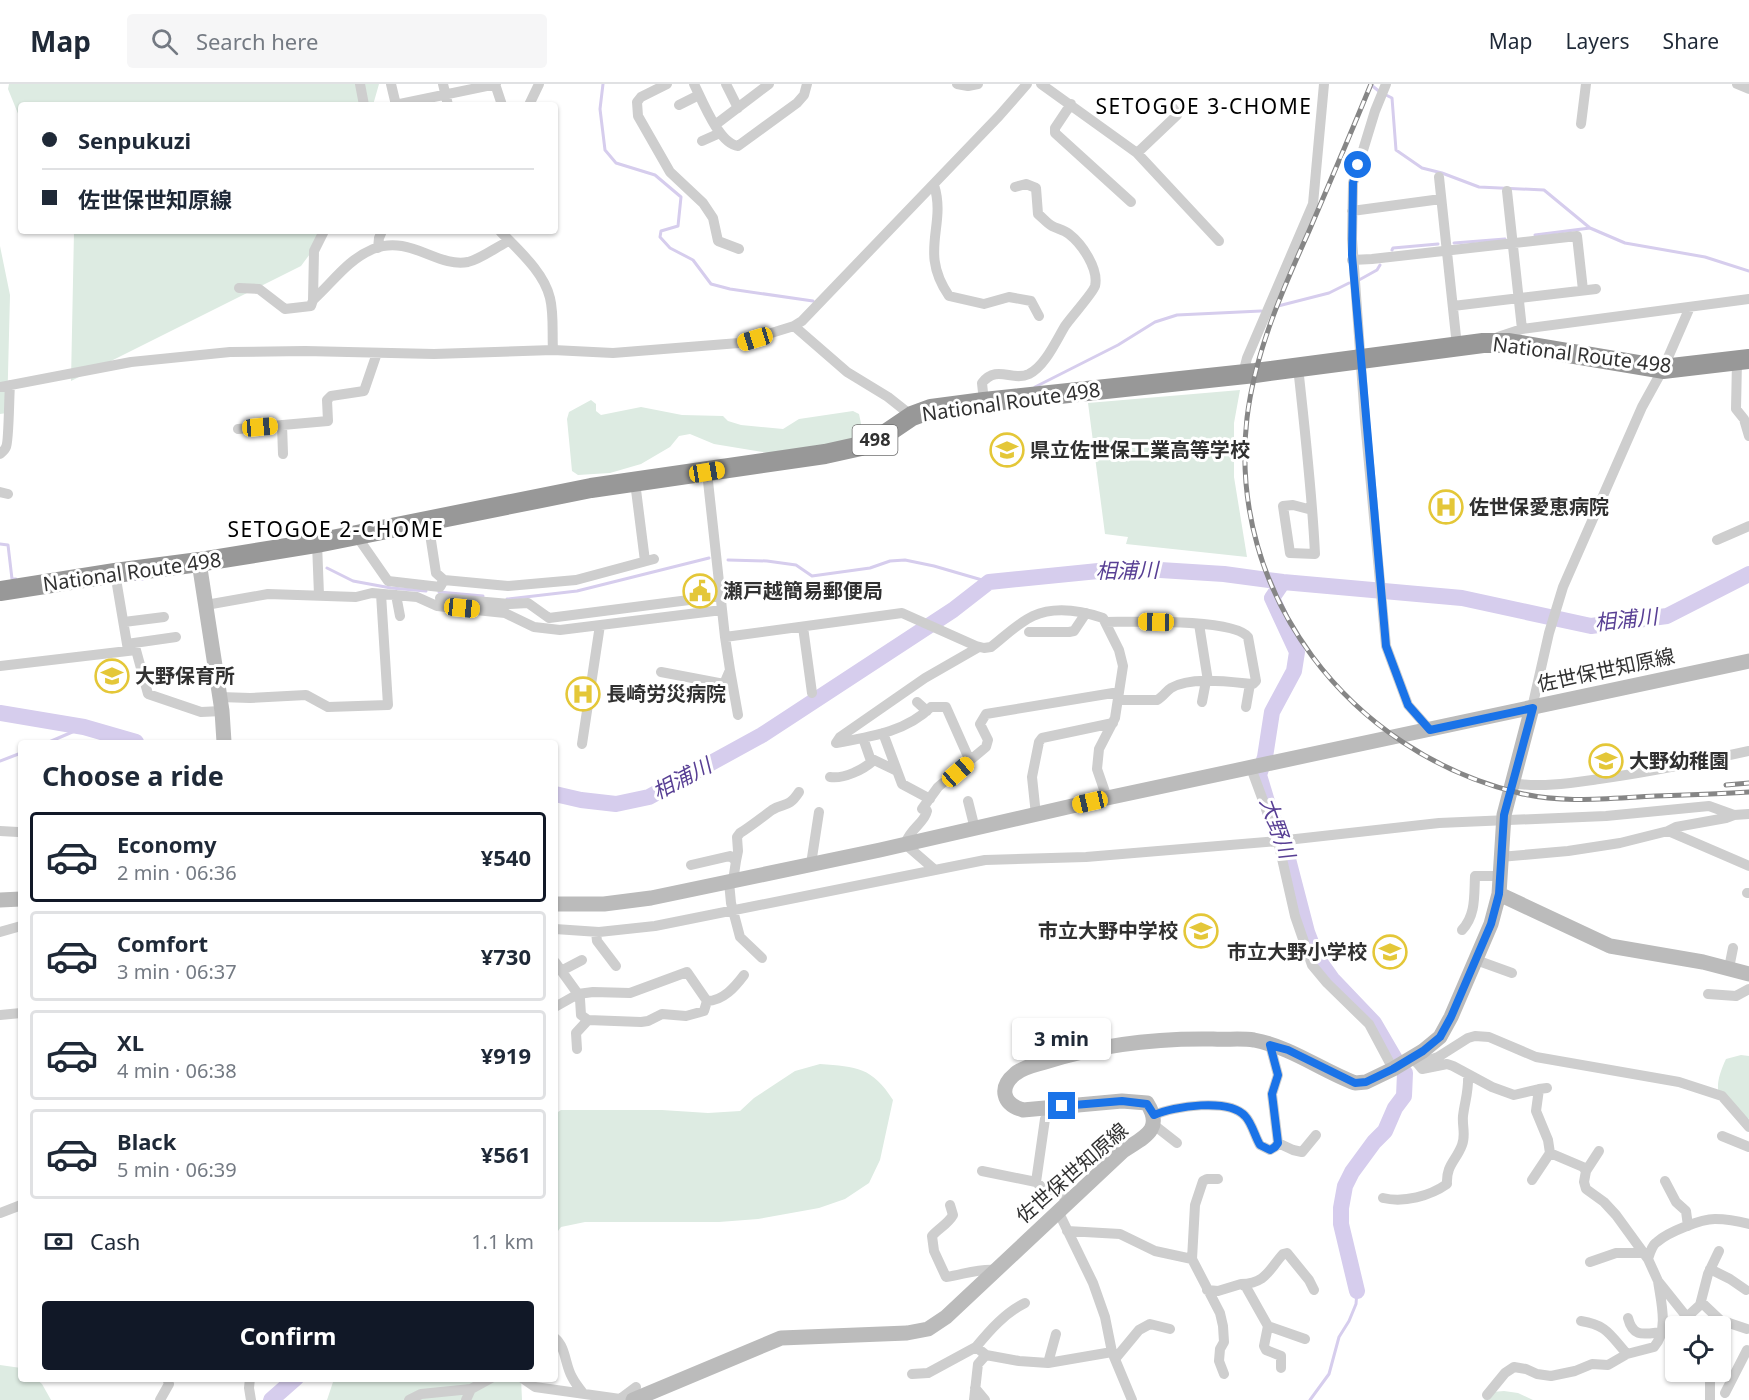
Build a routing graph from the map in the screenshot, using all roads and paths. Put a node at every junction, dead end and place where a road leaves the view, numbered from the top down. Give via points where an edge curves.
1 (360, 84) edge
2 (391, 84) edge
3 (495, 84) edge
4 (539, 84) edge
5 (667, 84) edge
6 (694, 84) edge
7 (726, 84) edge
8 (769, 84) edge
9 (807, 84) edge
10 (957, 84) edge
11 (978, 84) edge
12 (1027, 84) edge
13 (1041, 84) edge
14 (1324, 84) edge
15 (1586, 84) edge
16 (1737, 84) edge
17 (1385, 86) edge
18 (1749, 90) edge
19 (445, 94) edge
20 (699, 95) junction
21 (363, 102) edge
22 (394, 102) edge
23 (409, 102) edge
24 (501, 102) edge
25 (531, 102) edge
26 (1071, 104) junction
27 (679, 105) dead end
28 (738, 108) junction
29 (1177, 115) dead end
30 (1581, 124) dead end
31 (718, 129) junction
32 (702, 141) dead end
33 (1137, 153) junction
34 (1439, 177) dead end
35 (934, 185) junction
36 (1015, 187) dead end
37 (1508, 191) dead end
38 (1441, 199) junction
39 (1131, 202) dead end
40 (1352, 211) junction
41 (322, 234) edge
42 (381, 234) edge
43 (503, 234) edge
44 (509, 241) junction
45 (1219, 241) dead end
46 (1513, 243) junction
47 (378, 248) junction
48 (739, 249) dead end
49 (1447, 249) junction
50 (1353, 260) junction
51 (239, 288) dead end
52 (1596, 289) dead end
53 (1583, 290) junction
54 (1519, 298) junction
55 (1749, 299) edge
56 (313, 300) junction
57 (1453, 306) junction
58 (1690, 307) junction
59 (1039, 316) dead end
60 (794, 326) junction
61 (1522, 329) junction
62 (1483, 342) junction
63 (1457, 346) junction
64 (553, 350) junction
65 (377, 353) junction
66 (1362, 359) junction
67 (1743, 360) edge
68 (1298, 367) junction
69 (1663, 369) junction
70 (1243, 374) junction
71 (5, 386) edge
72 (984, 402) junction
73 (912, 416) junction
74 (282, 424) junction
75 (238, 429) dead end
76 (1749, 435) edge
77 (0, 454) edge
78 (284, 454) dead end
79 (707, 472) junction
80 (635, 482) junction
81 (1312, 510) junction
82 (428, 521) junction
83 (1749, 526) edge
84 (356, 535) junction
85 (1717, 540) dead end
86 (317, 543) junction
87 (199, 562) junction
88 (116, 573) junction
89 (0, 591) edge
90 (441, 593) junction
91 (381, 594) junction
92 (319, 595) junction
93 (396, 595) junction
94 (720, 596) junction
95 (206, 605) junction
96 (722, 610) junction
97 (1086, 613) junction
98 (400, 616) dead end
99 (164, 617) dead end
100 (124, 622) junction
101 (1105, 622) junction
102 (1199, 624) junction
103 (600, 625) junction
104 (803, 627) junction
105 (1029, 632) dead end
106 (176, 637) dead end
107 (725, 637) junction
108 (128, 647) junction
109 (977, 647) junction
110 (1749, 661) edge
111 (0, 666) edge
112 (730, 670) junction
113 (661, 672) dead end
114 (1207, 681) junction
115 (1250, 684) junction
116 (812, 693) dead end
117 (1118, 696) junction
118 (917, 702) dead end
119 (1203, 702) dead end
120 (1246, 707) dead end
121 (1533, 708) junction
122 (927, 711) junction
123 (222, 712) junction
124 (738, 715) dead end
125 (1113, 723) junction
126 (1430, 730) junction
127 (883, 733) junction
128 (863, 738) junction
129 (224, 740) edge
130 (582, 744) dead end
131 (1749, 751) edge
132 (874, 760) junction
133 (970, 761) junction
134 (1251, 768) junction
135 (897, 771) junction
136 (830, 777) dead end
137 (1512, 783) junction
138 (799, 792) dead end
139 (1107, 798) junction
140 (968, 801) dead end
141 (925, 804) junction
142 (819, 812) dead end
143 (1036, 814) junction
144 (1749, 814) edge
145 (1734, 815) junction
146 (1504, 817) junction
147 (975, 829) junction
148 (0, 831) edge
149 (1668, 831) junction
150 (18, 832) dead end
151 (1278, 841) junction
152 (905, 844) junction
153 (1500, 856) junction
154 (736, 861) junction
155 (811, 864) junction
156 (692, 865) dead end
157 (1749, 866) edge
158 (935, 870) junction
159 (1500, 876) junction
160 (731, 881) junction
161 (1499, 894) junction
162 (18, 898) edge
163 (0, 900) edge
164 (558, 904) edge
165 (732, 910) junction
166 (18, 927) edge
167 (558, 929) edge
168 (1462, 930) dead end
169 (0, 932) edge
170 (596, 932) junction
171 (1733, 948) dead end
172 (762, 958) dead end
173 (582, 960) dead end
174 (1476, 960) junction
175 (558, 966) edge
176 (616, 966) dead end
177 (1729, 968) junction
178 (1512, 973) dead end
179 (1749, 974) edge
180 (744, 975) dead end
181 (1749, 989) edge
182 (578, 994) junction
183 (1708, 994) dead end
184 (707, 1001) junction
185 (558, 1005) edge
186 (18, 1013) edge
187 (0, 1015) edge
188 (588, 1020) junction
189 (1270, 1045) junction
190 (577, 1049) dead end
191 (1415, 1061) junction
192 (1393, 1069) junction
193 (1468, 1074) junction
194 (1046, 1119) dead end
195 (1154, 1120) junction
196 (1749, 1127) edge
197 (1316, 1135) dead end
198 (1722, 1136) dead end
199 (1177, 1143) dead end
200 (1278, 1143) junction
201 (1749, 1147) edge
202 (1599, 1151) dead end
203 (1550, 1153) junction
204 (982, 1171) dead end
205 (1586, 1171) junction
206 (1218, 1179) dead end
207 (1532, 1180) dead end
208 (1665, 1181) dead end
209 (1036, 1182) junction
210 (1072, 1198) junction
211 (1383, 1198) dead end
212 (950, 1205) dead end
213 (18, 1206) edge
214 (1058, 1211) junction
215 (0, 1213) edge
216 (958, 1223) dead end
217 (1749, 1224) edge
218 (1688, 1226) junction
219 (1067, 1231) junction
220 (932, 1236) junction
221 (1719, 1251) dead end
222 (1645, 1258) junction
223 (1192, 1259) junction
224 (1590, 1262) dead end
225 (1710, 1269) junction
226 (996, 1270) junction
227 (1658, 1281) junction
228 (1241, 1284) junction
229 (1207, 1290) junction
230 (1314, 1290) dead end
231 (1746, 1290) dead end
232 (1701, 1302) junction
233 (1025, 1303) dead end
234 (1685, 1316) edge
235 (1693, 1316) edge
236 (1628, 1318) dead end
237 (1581, 1321) dead end
238 (1268, 1326) junction
239 (1170, 1329) dead end
240 (1747, 1329) dead end
241 (1661, 1332) junction
242 (1056, 1334) dead end
243 (1305, 1339) dead end
244 (558, 1340) edge
245 (976, 1347) junction
246 (1749, 1351) edge
247 (1627, 1354) junction
248 (1113, 1355) junction
249 (986, 1356) junction
250 (1048, 1363) junction
251 (1281, 1368) dead end
252 (912, 1374) dead end
253 (1224, 1374) dead end
254 (168, 1382) edge
255 (250, 1382) edge
256 (484, 1382) edge
257 (528, 1382) edge
258 (1710, 1382) edge
259 (975, 1388) junction
260 (471, 1389) junction
261 (583, 1393) junction
262 (1487, 1395) dead end
263 (630, 1396) edge
264 (1710, 1399) edge
265 (160, 1400) edge
266 (251, 1400) edge
267 (409, 1400) edge
268 (466, 1400) edge
269 (974, 1400) edge
270 (985, 1400) edge
271 (1132, 1400) edge

1 - 21 street
2 - 22 street
3 - 19 street
3 - 24 street
4 - 25 street
5 - 48 street via 641,97 637,102 638,116 670,172 713,218 718,241
6 - 20 street
7 - 28 street
8 - 28 street
9 - 31 street via 797,103 742,144 733,146
10 - 11 street
12 - 35 street
13 - 26 street
14 - 70 street via 1313,204
15 - 30 street
16 - 18 street
17 - 40 street via 1353,183
19 - 23 street
20 - 27 street
20 - 31 street
26 - 33 street
26 - 39 street via 1055,133
28 - 31 street
29 - 33 street
31 - 32 street
33 - 45 street
34 - 38 street
35 - 59 street via 938,197 934,266 949,296 984,304 1009,297 1031,301
35 - 60 street
36 - 72 street via 1026,184 1036,188 1038,214 1049,225 1070,234 1090,259 1095,288 1031,373 994,374 986,378 982,383
37 - 46 street
38 - 40 street
38 - 49 street
40 - 50 street
41 - 56 street via 314,251
42 - 47 street
43 - 44 street
44 - 47 street via 469,262 451,261 411,247
44 - 64 street via 547,288
46 - 49 street
46 - 53 street via 1577,236
46 - 54 street
47 - 56 street via 354,260
49 - 50 street
49 - 57 street
50 - 66 street
51 - 56 street via 259,289 285,309 311,306
52 - 53 street
53 - 54 street
54 - 57 street
54 - 61 street
55 - 58 street
57 - 63 street
58 - 61 street
58 - 69 street
60 - 64 street via 739,343 613,353
60 - 73 street via 847,372
61 - 62 street
62 - 63 highway, National Route 498 / 498
62 - 69 highway, National Route 498 / 498
63 - 66 highway, National Route 498 / 498
64 - 65 street
65 - 71 street via 207,354 131,362
65 - 74 street via 364,391 327,400 328,421
66 - 68 highway, National Route 498 / 498
66 - 126 street via 1386,646 1408,705
67 - 69 highway, National Route 498 / 498
67 - 76 street via 1736,409 1744,418
68 - 70 highway, National Route 498 / 498
68 - 81 street
69 - 121 street via 1642,407 1563,587
70 - 72 highway, National Route 498 / 498
71 - 77 street via 8,438
72 - 73 highway, National Route 498 / 498 via 931,409
73 - 79 highway, National Route 498 / 498 via 861,446
74 - 75 street
74 - 78 street
79 - 80 highway, National Route 498 / 498
79 - 94 street
80 - 82 highway, National Route 498 / 498
80 - 90 street via 650,560 576,580
81 - 81 street via 1315,554 1290,553 1283,506
82 - 84 highway, National Route 498 / 498
82 - 90 street
83 - 85 street
84 - 86 highway, National Route 498 / 498
84 - 90 street via 388,581
86 - 87 highway, National Route 498 / 498
86 - 92 street
87 - 88 highway, National Route 498 / 498
87 - 95 main road
88 - 89 highway, National Route 498 / 498
88 - 100 street
90 - 93 street
90 - 94 street via 510,604 528,603 549,618
90 - 103 street via 542,629
91 - 92 street
91 - 93 street
91 - 123 street via 388,705 328,707 306,695 250,698
92 - 95 street via 268,594
93 - 98 street
94 - 96 street
95 - 123 main road
96 - 103 street
96 - 107 street
97 - 101 street
97 - 105 street via 1074,631
97 - 109 street via 1059,610 1036,614 991,647
99 - 100 street
100 - 108 street
101 - 102 street
101 - 117 street via 1123,666
102 - 114 street
102 - 115 street via 1244,632 1256,681
103 - 130 street
104 - 107 street
104 - 109 street via 902,613
104 - 116 street
106 - 108 street
107 - 112 street
108 - 111 street
108 - 123 street via 136,650 148,694 201,712
109 - 128 street via 925,678 836,742
110 - 121 main road, 佐世保世知原線
112 - 113 street via 724,684
112 - 124 street
114 - 115 street
114 - 117 street via 1180,684 1157,700
114 - 119 street
115 - 120 street
117 - 125 street
117 - 133 street via 986,714 980,724 988,740 986,747
118 - 122 street
121 - 126 main road
121 - 137 main road, 佐世保世知原線
122 - 127 street
122 - 133 street via 930,707 946,707
123 - 129 main road
125 - 139 street via 1099,749 1097,769
125 - 143 street via 1042,738 1032,777
126 - 134 main road
127 - 128 street
127 - 135 street
128 - 132 street
131 - 137 street via 1660,770 1563,784
132 - 135 street
132 - 136 street via 867,767 838,778
133 - 141 street
134 - 139 main road
134 - 151 street
135 - 141 street via 902,784
137 - 146 main road, 佐世保世知原線
138 - 154 street via 785,807 774,808 740,833
139 - 143 main road
140 - 147 street
141 - 152 street via 926,817 909,832
142 - 155 street
143 - 147 main road
144 - 145 street
145 - 146 street via 1709,806 1606,816 1519,820
145 - 149 street
146 - 151 street
146 - 153 main road, 佐世保世知原線
147 - 152 main road
148 - 150 street
149 - 153 street via 1568,851
149 - 157 street
151 - 158 street via 985,861
151 - 192 street via 1295,916 1312,965 1369,1024
152 - 155 main road
152 - 158 street
153 - 159 main road, 佐世保世知原線
154 - 156 street via 730,856
154 - 160 street
155 - 160 main road
158 - 165 street
159 - 161 main road, 佐世保世知原線
159 - 168 street via 1475,876 1474,905
160 - 164 main road via 630,902
160 - 165 street
161 - 174 main road, 佐世保世知原線
161 - 177 main road via 1610,946
162 - 163 main road
165 - 170 street via 655,926
165 - 172 street via 740,937
166 - 169 street
167 - 170 street
170 - 176 street via 597,941
171 - 177 street
173 - 175 street
174 - 178 street
174 - 191 main road, 佐世保世知原線 via 1440,1037
175 - 182 street
177 - 179 main road
180 - 184 street via 734,988 715,1001
181 - 183 street via 1736,996
182 - 184 street via 630,993 687,972
182 - 185 street
182 - 188 street via 581,1015
184 - 188 street via 704,1011 686,1016 662,1014 641,1022
186 - 187 street
188 - 190 street via 576,1033
189 - 192 main road, 佐世保世知原線 via 1355,1083
189 - 195 main road, 佐世保世知原線 via 1253,1040 1181,1039 1123,1043 1069,1054 1019,1071 1008,1080 1005,1090 1005,1099 1012,1107 1023,1110 1122,1101 1147,1104
189 - 200 street via 1278,1075 1272,1094
191 - 192 main road, 佐世保世知原線
191 - 193 street via 1422,1069 1448,1064
191 - 196 street via 1438,1057 1468,1038 1489,1037 1536,1057 1679,1082 1722,1096
193 - 203 street via 1514,1095 1543,1089 1536,1111
193 - 211 street via 1462,1145 1448,1169 1447,1184 1436,1192 1403,1200
194 - 209 street
195 - 199 street
195 - 200 street via 1164,1110 1186,1106 1233,1108 1245,1116 1260,1145 1270,1150
195 - 210 main road, 佐世保世知原線 via 1146,1136
197 - 200 street via 1302,1152
198 - 201 street
202 - 205 street
203 - 205 street
203 - 207 street
204 - 209 street
205 - 222 street via 1586,1189 1616,1215
206 - 223 street via 1203,1181 1195,1205
208 - 218 street via 1676,1202 1686,1211
209 - 210 street via 1046,1191
210 - 214 main road, 佐世保世知原線
212 - 220 street via 953,1215
213 - 215 street
214 - 219 street
214 - 226 main road, 佐世保世知原線
216 - 220 street
217 - 218 street via 1713,1219
218 - 222 street via 1656,1242
219 - 223 street via 1120,1234 1155,1251
219 - 248 street via 1093,1283
220 - 226 street via 946,1277 985,1268
221 - 225 street
222 - 224 street via 1616,1253
222 - 227 street
223 - 229 street
225 - 231 street
225 - 232 street
226 - 263 main road, 佐世保世知原線 via 928,1329 781,1338
227 - 234 street
227 - 241 street
228 - 229 street
228 - 230 street via 1259,1282 1287,1253
228 - 238 street
229 - 253 street via 1223,1326 1219,1361
232 - 235 street
232 - 240 street via 1720,1320
233 - 245 street via 1012,1309
236 - 241 street via 1635,1332
237 - 247 street via 1597,1323
238 - 243 street
238 - 251 street via 1264,1346 1281,1356
239 - 248 street via 1150,1324
241 - 247 street via 1654,1347
242 - 250 street
244 - 261 street via 571,1376
245 - 249 street
245 - 252 street via 928,1373
246 - 264 street via 1727,1392
247 - 262 street via 1608,1365 1592,1364 1551,1376 1514,1367
248 - 250 street
248 - 271 street
249 - 250 street
249 - 259 street via 978,1364
254 - 265 street
255 - 266 street
256 - 260 street
257 - 261 street via 535,1387
258 - 264 street
259 - 269 street
259 - 270 street
260 - 267 street
260 - 268 street
261 - 263 street

